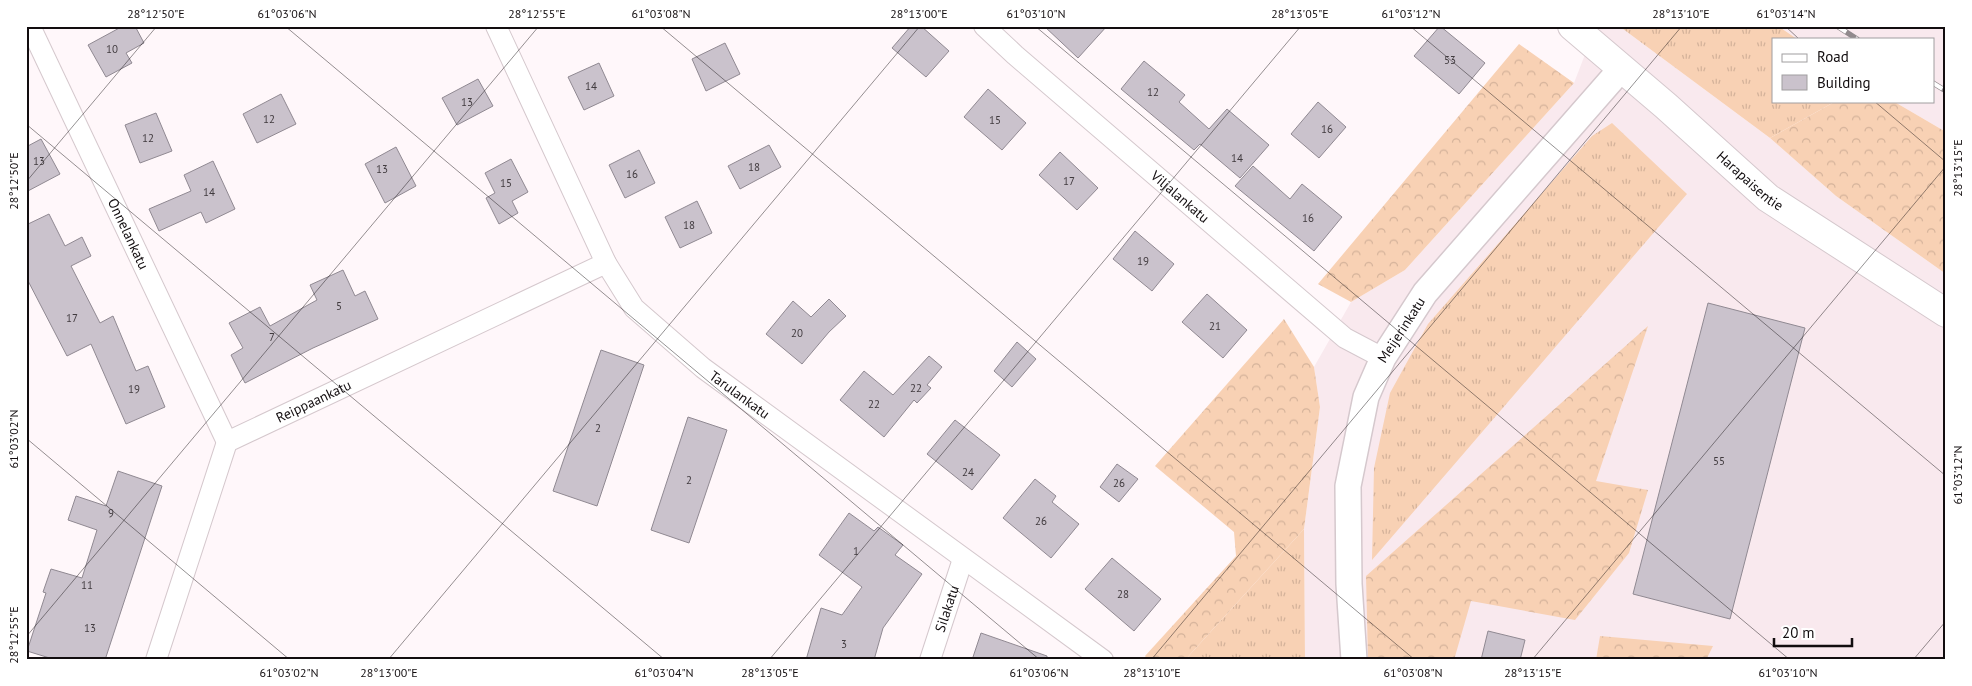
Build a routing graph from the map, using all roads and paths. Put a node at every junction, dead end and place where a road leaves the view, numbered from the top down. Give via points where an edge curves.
1 (30, 26) edge
2 (496, 26) edge
3 (984, 26) edge
4 (1572, 26) edge
5 (1621, 69) junction
6 (606, 263) junction
7 (1946, 313) edge
8 (1383, 358) junction
9 (227, 442) junction
10 (963, 558) junction
11 (156, 660) edge
12 (930, 660) edge
13 (1103, 660) edge
14 (1354, 660) edge

1 - 9 street, Onnelankatu
2 - 6 street, Tarulankatu
3 - 8 street, Viljalankatu via 1345,338
4 - 5 main road, Harapaisentie
5 - 7 main road, Harapaisentie via 1768,198
5 - 8 street, Meijerinkatu via 1425,293
6 - 9 street, Reippaankatu
6 - 10 street, Tarulankatu via 634,308 703,368
8 - 14 street, Meijerinkatu via 1366,397 1348,486
9 - 11 street
10 - 12 street, Silakatu
10 - 13 street, Tarulankatu

